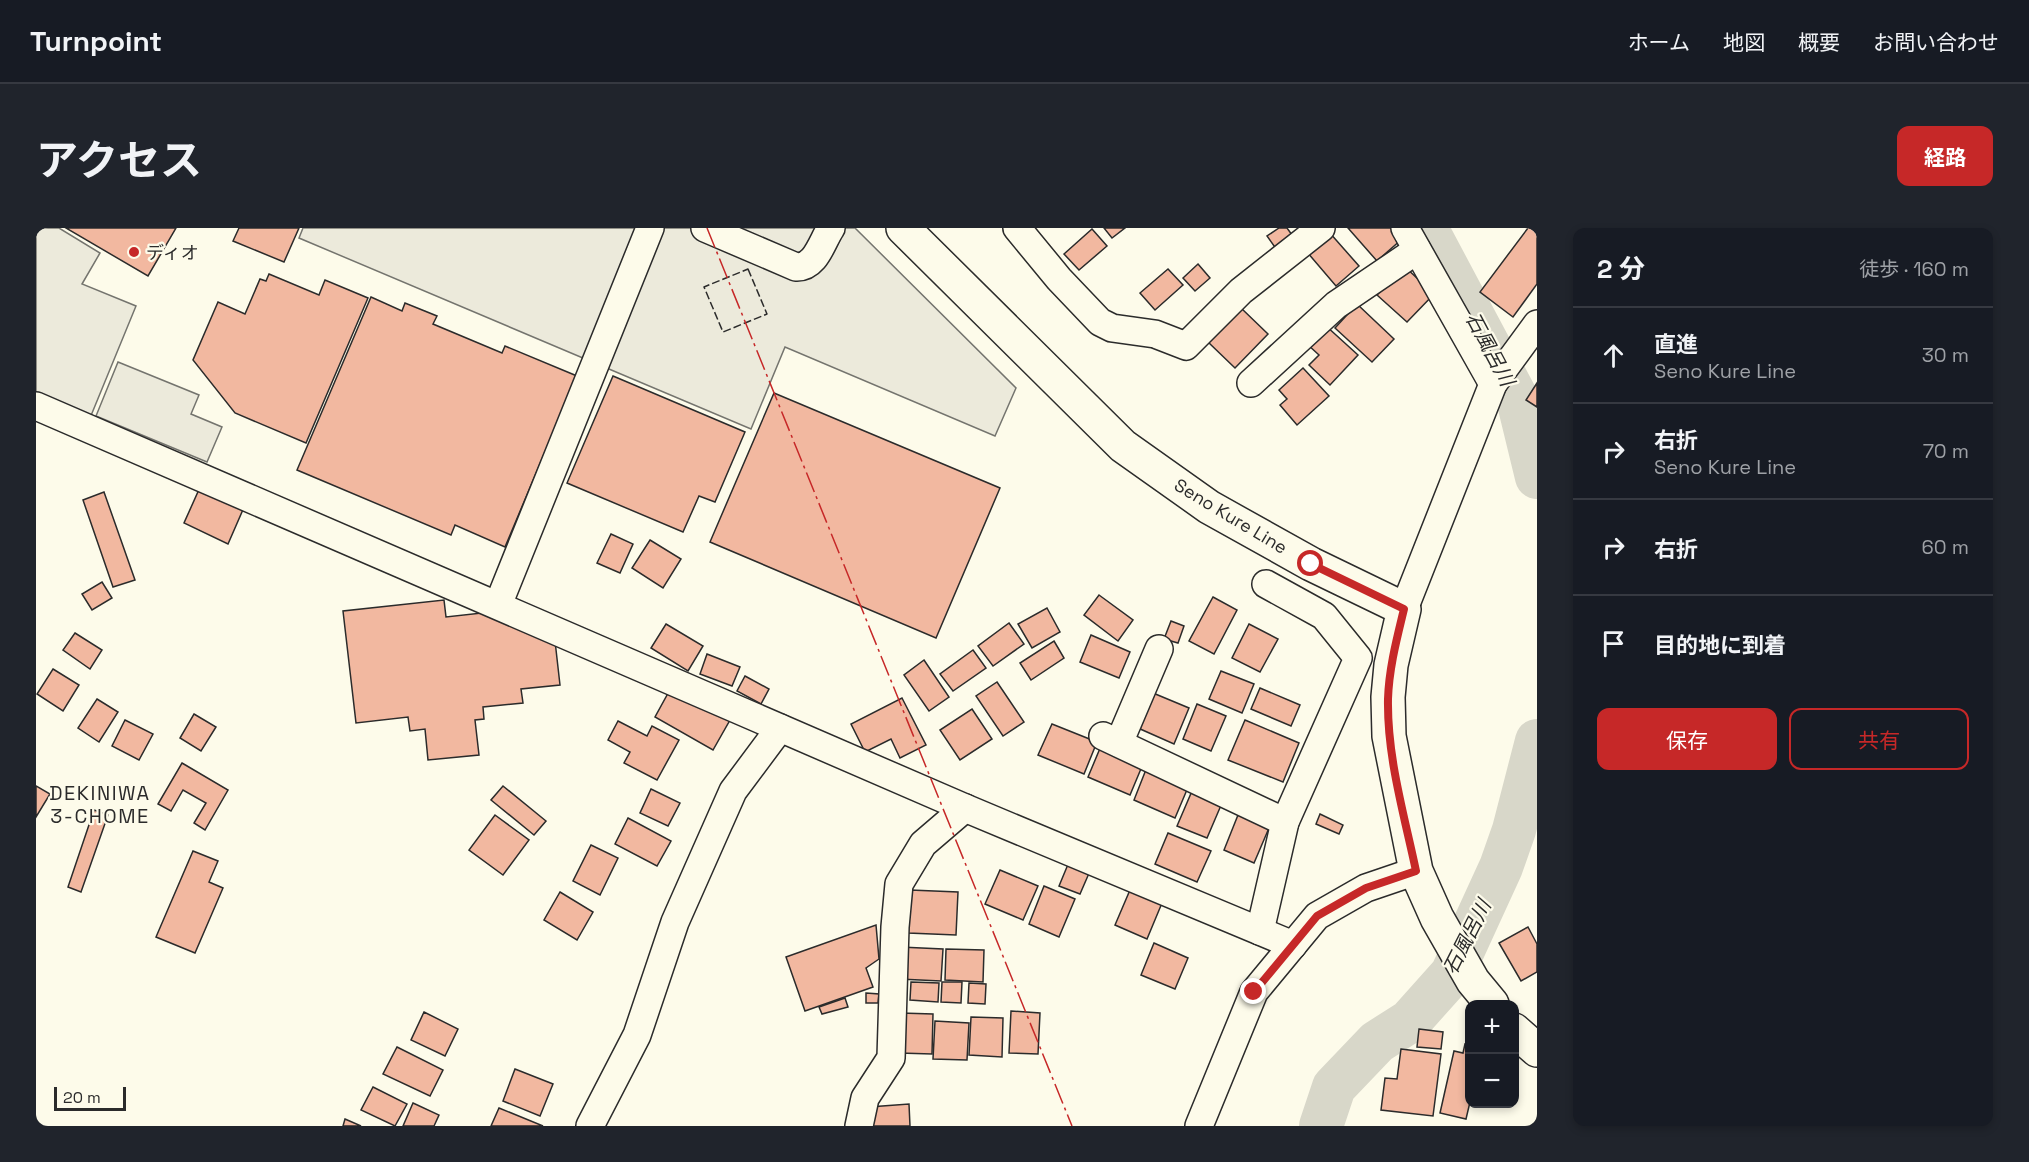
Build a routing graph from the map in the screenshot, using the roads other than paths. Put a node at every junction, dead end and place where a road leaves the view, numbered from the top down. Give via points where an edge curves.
1 (650, 228) edge
2 (705, 228) edge
3 (831, 228) edge
4 (903, 228) edge
5 (1017, 228) edge
6 (1321, 228) edge
7 (1411, 239) edge
8 (1537, 324) edge
9 (1500, 376) junction
10 (1251, 383) dead end
11 (36, 406) edge
12 (1266, 584) dead end
13 (498, 606) junction
14 (1404, 609) junction
15 (1159, 649) dead end
16 (780, 728) junction
17 (964, 808) junction
18 (1286, 822) junction
19 (1416, 871) junction
20 (1260, 931) junction
21 (1293, 945) junction
22 (1483, 993) edge
23 (1519, 1034) edge
24 (1537, 1050) edge
25 (590, 1126) edge
26 (858, 1126) edge
27 (1199, 1126) edge

1 - 13 street
2 - 3 street via 796,267 811,262
4 - 14 main road, Seno Kure Line via 1123,446 1209,507 1311,564
5 - 6 street via 1100,322 1112,328 1155,334 1186,346 1240,291
7 - 9 street
7 - 10 street
8 - 9 street
9 - 14 street
11 - 13 street
12 - 18 street via 1324,616 1358,658
13 - 16 street
14 - 19 main road via 1391,665 1389,736
15 - 18 street via 1111,739
16 - 17 street
16 - 25 street via 733,791 675,922 637,1035
17 - 20 street
17 - 26 street via 923,843 899,884 891,1058 865,1098
18 - 20 street
19 - 21 street via 1366,888 1317,916
19 - 22 main road via 1437,918
20 - 21 street
21 - 27 street via 1254,992
23 - 24 main road

